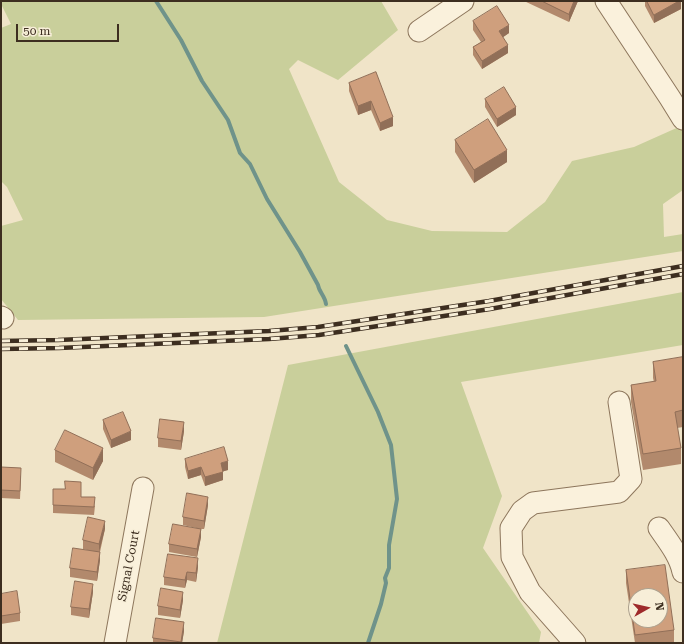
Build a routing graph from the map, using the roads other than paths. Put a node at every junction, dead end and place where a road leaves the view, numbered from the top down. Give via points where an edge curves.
1 (463, 1) edge
2 (606, 1) edge
3 (419, 31) dead end
4 (683, 119) edge
5 (618, 402) dead end
6 (144, 488) dead end
7 (659, 528) dead end
8 (683, 572) edge
9 (115, 643) edge
10 (575, 643) edge

1 - 3 street
2 - 4 street
5 - 10 street via 631,479 619,492 533,503 522,511 511,528 512,557 530,592
6 - 9 street, Signal Court
7 - 8 street via 675,552

